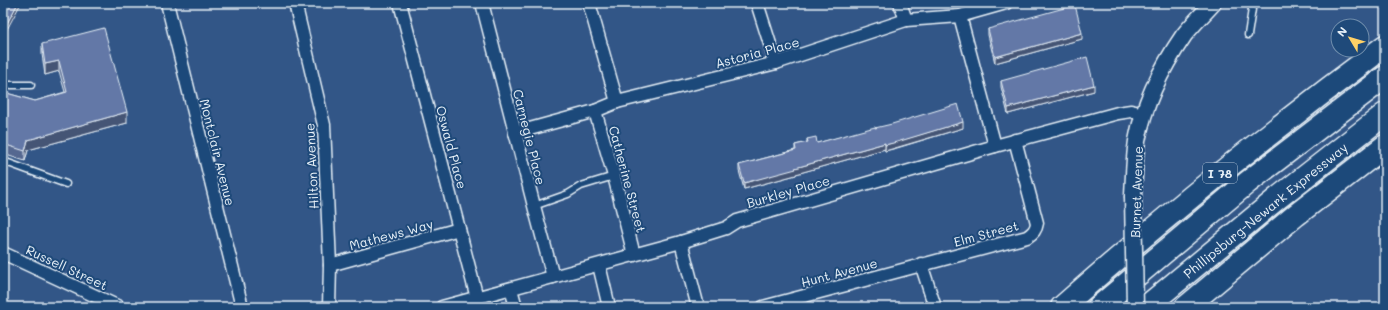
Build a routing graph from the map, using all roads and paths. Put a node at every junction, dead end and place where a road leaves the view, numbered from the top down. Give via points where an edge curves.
1 (167, 3) edge
2 (295, 3) edge
3 (400, 3) edge
4 (482, 3) edge
5 (588, 3) edge
6 (757, 3) edge
7 (900, 3) edge
8 (1006, 3) edge
9 (1213, 3) edge
10 (1250, 3) edge
11 (960, 16) junction
12 (906, 20) junction
13 (1248, 35) dead end
14 (1385, 46) edge
15 (776, 63) junction
16 (1385, 77) edge
17 (3, 85) edge
18 (31, 85) dead end
19 (617, 102) junction
20 (596, 111) junction
21 (1144, 114) junction
22 (1385, 114) edge
23 (515, 133) junction
24 (1015, 140) junction
25 (995, 146) junction
26 (1385, 146) edge
27 (3, 161) edge
28 (614, 176) junction
29 (66, 184) dead end
30 (534, 206) junction
31 (459, 229) junction
32 (681, 242) junction
33 (3, 253) edge
34 (634, 255) junction
35 (921, 264) junction
36 (330, 265) junction
37 (599, 265) junction
38 (554, 277) junction
39 (511, 289) junction
40 (477, 298) junction
41 (1190, 304) edge
42 (119, 307) edge
43 (242, 307) edge
44 (329, 307) edge
45 (442, 307) edge
46 (516, 307) edge
47 (609, 307) edge
48 (698, 307) edge
49 (764, 307) edge
50 (935, 307) edge
51 (1062, 307) edge
52 (1098, 307) edge
53 (1135, 307) edge
54 (1146, 307) edge

1 - 43 street, Montclair Avenue
2 - 36 street, Hilton Avenue via 324,125
3 - 31 street, Oswald Place
4 - 23 street, Carnegie Place
5 - 19 street
6 - 15 street
7 - 12 street
8 - 11 street, Astoria Place
9 - 21 street, Burnet Avenue via 1185,34 1166,64
10 - 13 lane via 1252,9
11 - 12 street, Astoria Place
11 - 25 street
12 - 15 street, Astoria Place
14 - 51 highway, I 78 via 1186,201
15 - 19 street, Astoria Place
16 - 52 highway, I 78 via 1248,182
17 - 18 lane
19 - 20 street, Astoria Place
20 - 23 street, Astoria Place
20 - 28 street, Catherine Street
21 - 24 street, Burkley Place via 1131,111 1118,113
21 - 53 street, Burnet Avenue, bridge via 1134,162
22 - 54 highway, Phillipsburg-Newark Expressway
23 - 30 street, Carnegie Place
24 - 25 street, Burkley Place
24 - 35 street, Elm Street via 1037,223 1035,230 1027,237
25 - 32 street, Burkley Place via 737,221 726,228
26 - 41 highway, Phillipsburg-Newark Expressway via 1296,215
27 - 29 lane
28 - 30 lane via 581,186 568,194
28 - 34 street, Catherine Street
30 - 38 street, Carnegie Place
31 - 36 street, Mathews Way
31 - 40 street, Oswald Place
32 - 34 street, Burkley Place
32 - 48 street
33 - 42 street, Russell Street
34 - 37 street, Burkley Place
35 - 49 street, Hunt Avenue
35 - 50 street
36 - 44 street, Hilton Avenue
37 - 38 street, Burkley Place
37 - 47 street
38 - 39 street, Burkley Place
39 - 40 street, Burkley Place
39 - 46 street
40 - 45 street, Burkley Place

